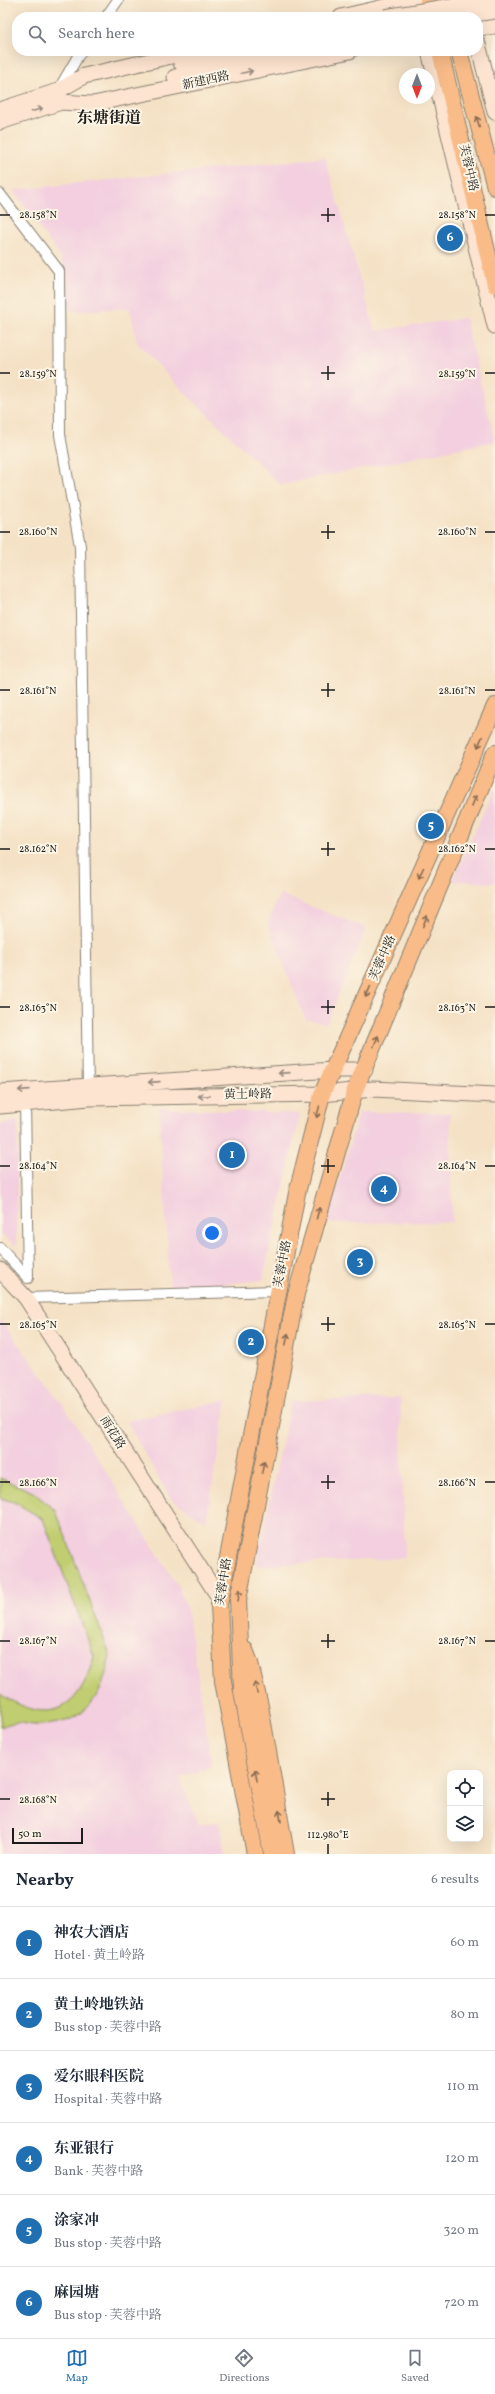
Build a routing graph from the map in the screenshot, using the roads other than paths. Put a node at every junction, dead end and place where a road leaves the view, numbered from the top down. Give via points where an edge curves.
1 (118, 0) edge
2 (416, 0) edge
3 (428, 0) edge
4 (446, 0) edge
5 (467, 0) edge
6 (488, 0) edge
7 (495, 11) edge
8 (110, 12) edge
9 (363, 12) edge
10 (415, 12) edge
11 (420, 12) edge
12 (431, 12) edge
13 (449, 12) edge
14 (470, 12) edge
15 (483, 13) edge
16 (495, 26) edge
17 (483, 27) edge
18 (79, 56) edge
19 (171, 56) edge
20 (215, 56) edge
21 (263, 56) edge
22 (326, 56) edge
23 (430, 56) edge
24 (441, 56) edge
25 (460, 56) edge
26 (481, 56) edge
27 (60, 97) junction
28 (0, 110) edge
29 (495, 112) edge
30 (0, 122) edge
31 (495, 187) edge
32 (0, 194) edge
33 (495, 285) edge
34 (495, 326) edge
35 (495, 706) edge
36 (495, 752) edge
37 (489, 781) edge
38 (333, 1070) junction
39 (365, 1070) junction
40 (355, 1090) junction
41 (0, 1092) edge
42 (88, 1092) junction
43 (322, 1094) junction
44 (495, 1095) edge
45 (25, 1104) junction
46 (0, 1106) edge
47 (0, 1248) edge
48 (0, 1270) edge
49 (278, 1291) junction
50 (26, 1298) junction
51 (220, 1599) junction
52 (238, 1634) junction
53 (256, 1854) edge
54 (272, 1854) edge
55 (286, 1854) edge

1 - 8 street
2 - 9 street
2 - 11 street
3 - 12 main road
4 - 13 main road
5 - 14 street
6 - 10 street, bridge
7 - 15 street, bridge
16 - 17 street
18 - 27 street
19 - 27 street, 新建西路 via 84,76
20 - 27 street, 新建西路
21 - 27 street, 新建西路
27 -> 22 street, 新建西路 via 93,104
23 - 34 street
24 - 33 main road, 芙蓉中路
31 -> 25 main road, 芙蓉中路
26 - 29 street
27 - 28 street, 新建西路
30 -> 27 street, 新建西路
32 - 42 street via 59,272 60,435 80,546
35 -> 38 main road, 芙蓉中路
36 - 37 main road, 芙蓉中路
39 -> 37 main road, 芙蓉中路
38 - 39 street, 黄土岭路
38 -> 42 street, 黄土岭路
38 - 43 main road, 芙蓉中路
39 - 40 main road, 芙蓉中路
40 - 43 street, 黄土岭路
40 - 44 street, 黄土岭路
52 -> 40 main road, 芙蓉中路 via 238,1600 296,1294
42 -> 41 street, 黄土岭路
43 -> 42 street, 黄土岭路
42 - 45 street, 黄土岭路
43 -> 49 main road, 芙蓉中路 via 297,1193
45 - 46 street, 黄土岭路
45 - 47 street via 28,1278
48 - 50 street, 雨花路
49 - 50 street
49 - 51 main road, 芙蓉中路
50 - 51 street, 雨花路
51 - 53 main road, 芙蓉中路 via 223,1681
54 -> 52 main road, 芙蓉中路 via 242,1691
55 -> 52 main road via 258,1699 250,1663

